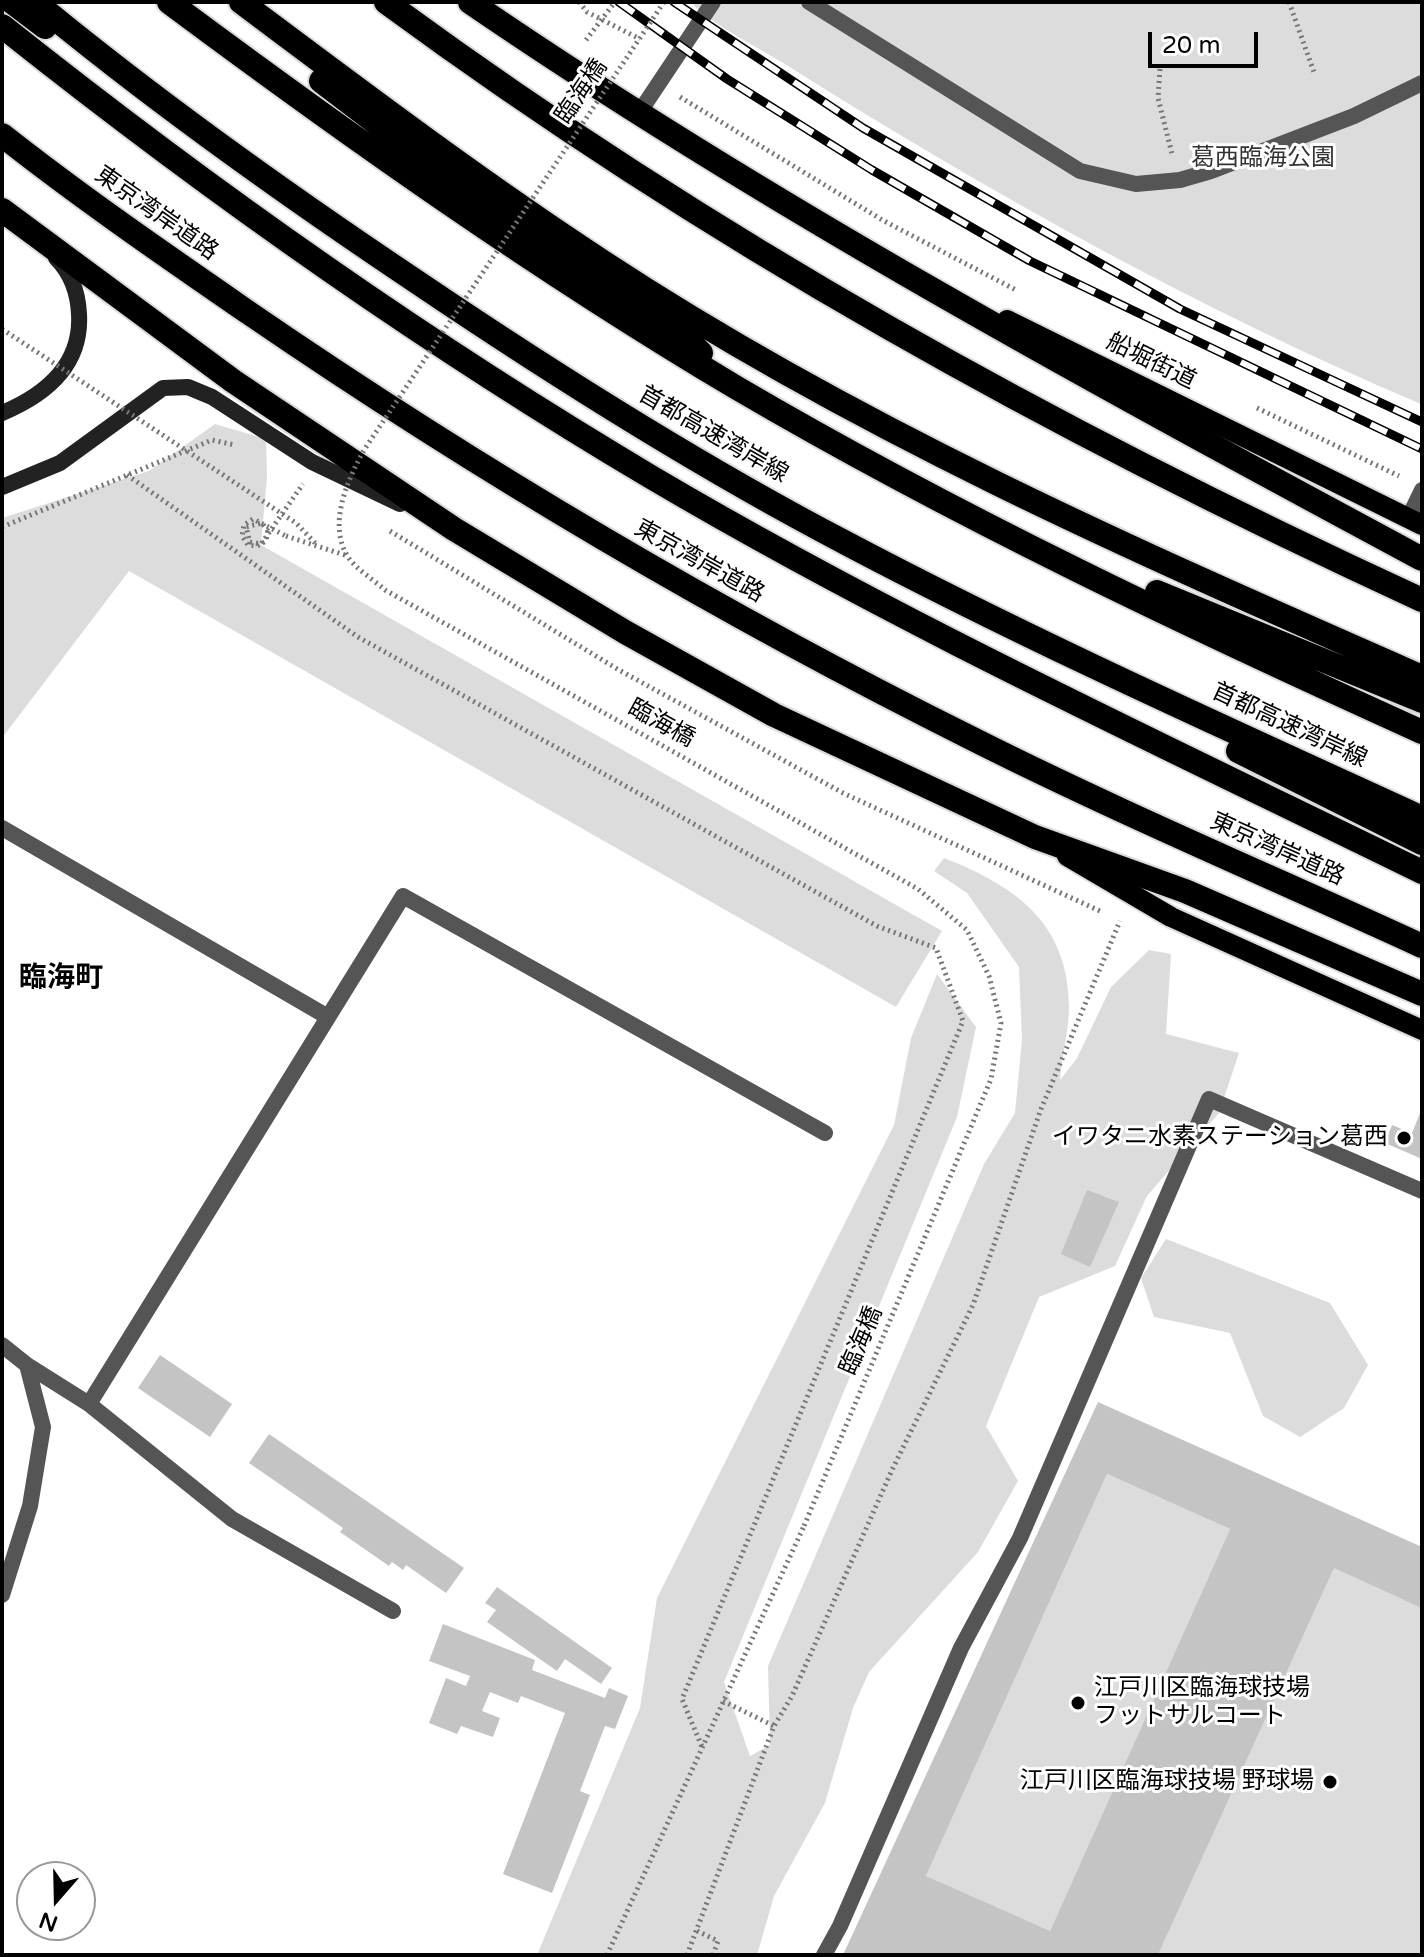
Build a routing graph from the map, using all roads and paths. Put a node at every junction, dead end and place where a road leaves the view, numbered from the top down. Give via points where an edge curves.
1 (12, 2) edge
2 (35, 2) edge
3 (169, 2) edge
4 (227, 2) edge
5 (241, 2) edge
6 (386, 2) edge
7 (470, 2) edge
8 (579, 2) edge
9 (615, 2) edge
10 (664, 2) edge
11 (713, 2) edge
12 (809, 2) edge
13 (1289, 2) edge
14 (2, 26) edge
15 (640, 39) junction
16 (586, 40) dead end
17 (1160, 69) dead end
18 (1315, 75) dead end
19 (657, 83) junction
20 (1422, 83) edge
21 (639, 113) junction
22 (199, 130) junction
23 (2, 135) edge
24 (1180, 180) junction
25 (2, 210) edge
26 (37, 238) junction
27 (857, 245) junction
28 (1024, 294) dead end
29 (2, 329) edge
30 (737, 388) junction
31 (1253, 406) dead end
32 (2, 413) edge
33 (238, 446) dead end
34 (306, 480) dead end
35 (1416, 486) edge
36 (2, 487) edge
37 (333, 496) dead end
38 (347, 504) dead end
39 (1415, 522) edge
40 (2, 527) edge
41 (387, 529) dead end
42 (454, 529) junction
43 (317, 545) junction
44 (348, 556) junction
45 (1052, 557) junction
46 (1422, 559) edge
47 (1422, 600) edge
48 (1017, 632) junction
49 (1422, 677) edge
50 (1422, 701) edge
51 (1422, 732) edge
52 (1422, 818) edge
53 (2, 828) edge
54 (1035, 837) junction
55 (1422, 843) edge
56 (1422, 872) edge
57 (1120, 921) junction
58 (1135, 927) dead end
59 (1422, 946) edge
60 (1422, 994) edge
61 (328, 1017) junction
62 (1422, 1030) edge
63 (825, 1133) dead end
64 (1422, 1191) edge
65 (2, 1345) edge
66 (27, 1365) junction
67 (89, 1404) junction
68 (2, 1595) edge
69 (393, 1611) dead end
70 (723, 1701) junction
71 (774, 1726) junction
72 (697, 1931) junction
73 (607, 1955) edge
74 (687, 1955) edge
75 (713, 1955) edge
76 (824, 1955) edge

1 - 22 highway via 114,82
2 - 22 highway, 首都高速湾岸線
3 - 30 highway, 首都高速湾岸線 via 438,198
4 - 30 highway via 243,20 476,199 677,330
5 - 49 highway via 476,176 605,264 757,356 1069,521
6 - 47 highway via 610,161 862,315 1110,449
7 - 21 highway
8 - 15 path, bridge via 587,12
9 - 16 path
10 - 15 path, 臨海橋, bridge
11 - 19 lane
12 - 24 lane via 1080,171 1136,184
13 - 18 path
14 - 56 highway via 331,272 664,485 1002,666
15 - 44 path, 臨海橋, bridge via 364,450 347,482 339,521
17 - 24 path via 1158,98
19 - 21 lane
19 - 28 path via 884,221
20 - 24 lane via 1354,116
21 - 27 highway
22 - 48 highway, 首都高速湾岸線 via 513,347 659,438
23 - 59 highway, 東京湾岸道路 via 80,197 466,456 625,552 974,740
25 - 26 highway
26 - 32 street via 65,267 78,296 80,329 62,375
26 - 42 highway via 233,381
27 - 39 main road, 船堀街道
27 - 46 highway via 1131,403
29 - 43 path, bridge via 296,523
30 - 45 highway, 首都高速湾岸線
31 - 35 path
33 - 40 path via 212,440
34 - 43 path, bridge via 269,537 261,544 250,542 246,527 262,523 268,531 266,541 257,546 248,545 242,536 244,525 253,519 264,521 286,536
35 - 39 lane
36 - 42 street via 60,463 163,388 188,387 312,462
37 - 38 path
41 - 57 path via 619,670 843,793
42 - 54 highway via 774,715
43 - 44 path
44 - 70 path, 臨海橋, bridge via 385,590 918,889 967,930 989,976 1001,1023 991,1079 804,1526
45 - 50 highway via 1156,592
45 - 51 highway, 首都高速湾岸線
48 - 52 highway, 首都高速湾岸線
48 - 55 highway via 1131,697
53 - 61 lane
54 - 60 highway via 1185,891
54 - 62 main road via 1171,917
57 - 58 path
57 - 71 path via 1041,1109 973,1305
61 - 63 lane via 403,896
61 - 67 lane
64 - 76 lane via 1209,1099 1020,1538 961,1648
65 - 66 lane
66 - 67 lane
66 - 68 lane via 43,1427 30,1506
67 - 69 lane via 232,1519
70 - 71 path
70 - 73 path, 臨海橋
71 - 72 path
72 - 74 path
72 - 75 path via 718,1941

